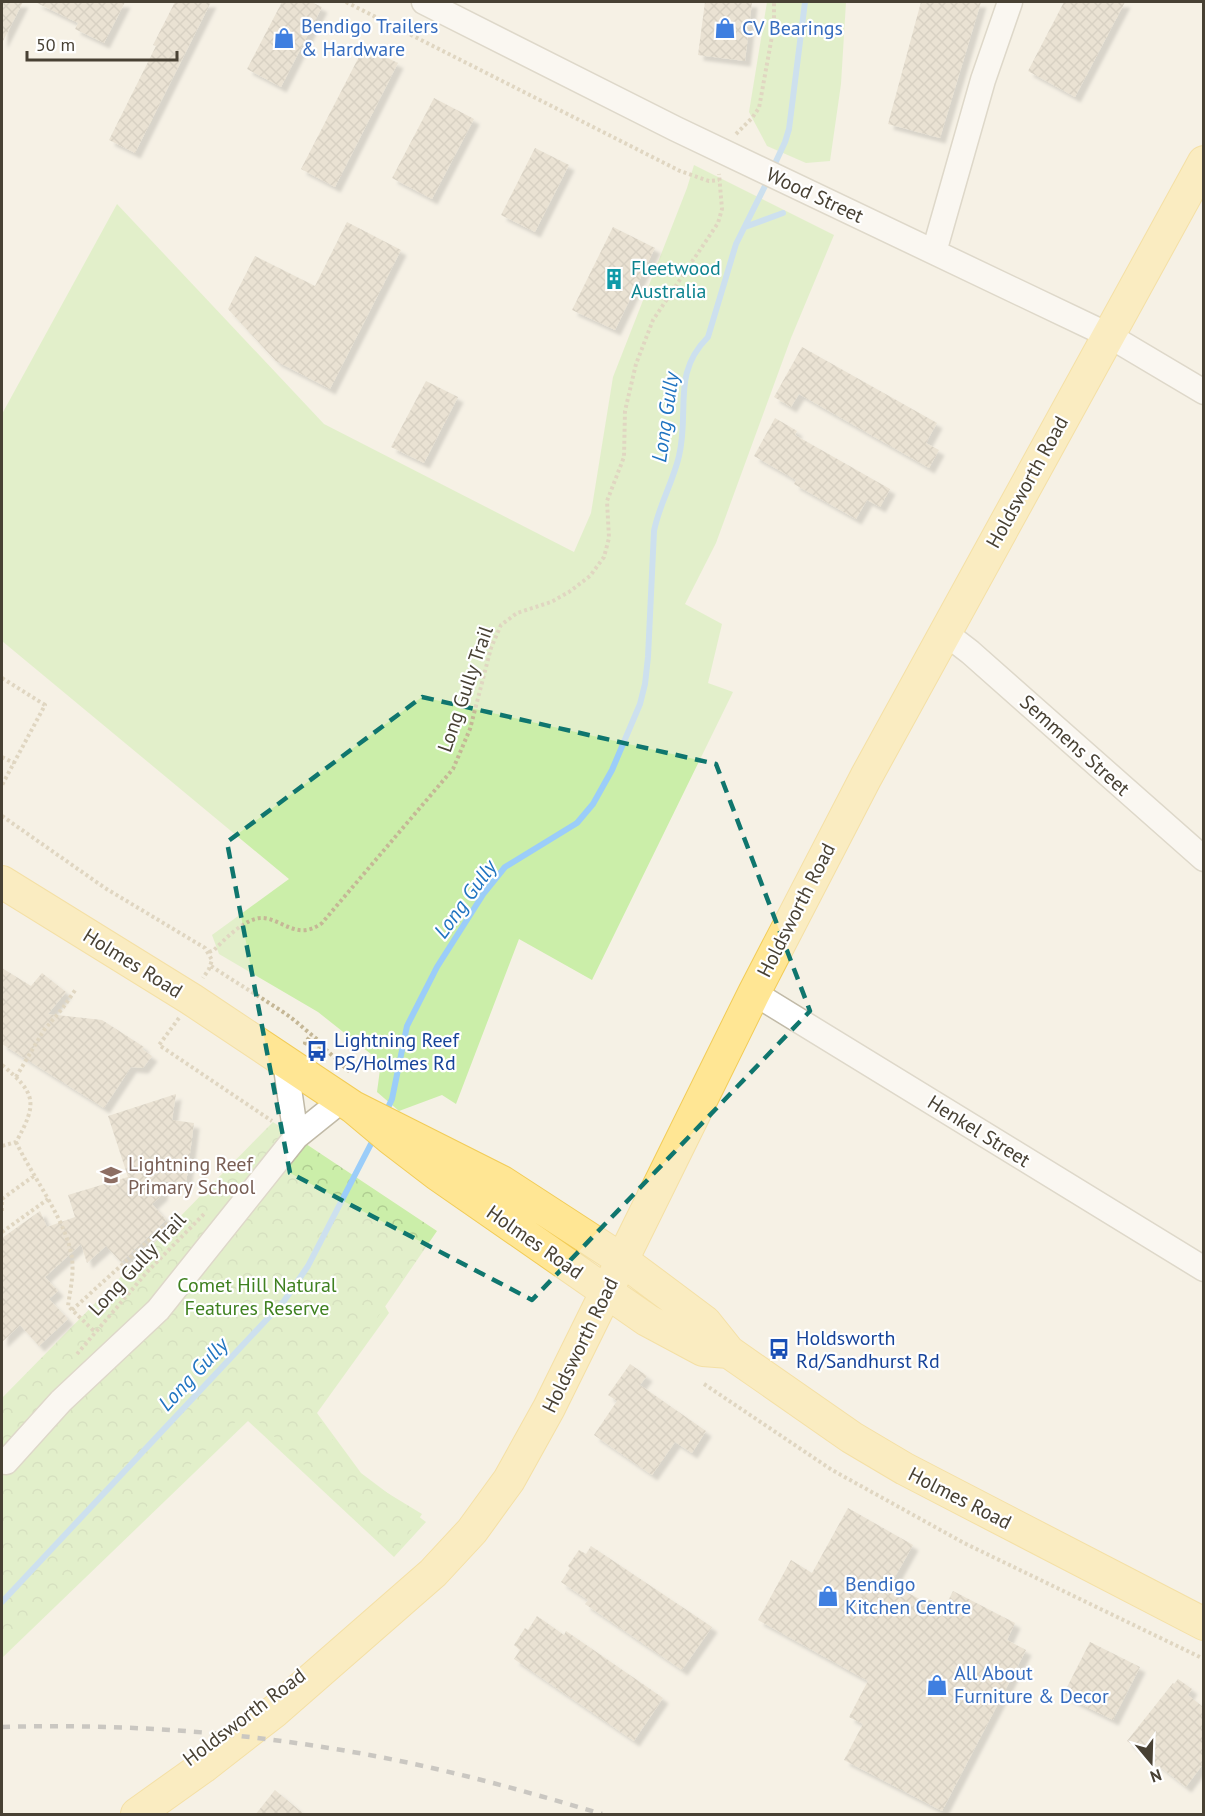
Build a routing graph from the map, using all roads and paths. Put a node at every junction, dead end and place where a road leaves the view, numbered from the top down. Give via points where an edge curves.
1 (346, 2) edge
2 (424, 2) edge
3 (774, 2) edge
4 (1010, 2) edge
5 (734, 137) dead end
6 (1203, 162) edge
7 (720, 170) dead end
8 (718, 180) junction
9 (934, 252) junction
10 (1108, 335) junction
11 (1203, 392) edge
12 (944, 632) junction
13 (2, 678) edge
14 (2, 757) edge
15 (14, 763) junction
16 (2, 785) edge
17 (2, 816) edge
18 (1203, 859) edge
19 (2, 882) edge
20 (209, 952) junction
21 (211, 966) junction
22 (205, 975) dead end
23 (76, 989) dead end
24 (754, 993) junction
25 (167, 1032) dead end
26 (311, 1035) dead end
27 (285, 1061) junction
28 (2, 1065) edge
29 (16, 1077) junction
30 (371, 1119) junction
31 (289, 1132) junction
32 (16, 1142) junction
33 (2, 1146) edge
34 (34, 1176) junction
35 (2, 1198) edge
36 (48, 1199) junction
37 (210, 1208) dead end
38 (2, 1211) edge
39 (168, 1223) dead end
40 (2, 1232) edge
41 (622, 1260) junction
42 (1203, 1269) edge
43 (607, 1292) junction
44 (72, 1310) junction
45 (95, 1332) junction
46 (729, 1352) junction
47 (75, 1356) dead end
48 (704, 1384) dead end
49 (6, 1462) dead end
50 (1203, 1624) edge
51 (1203, 1659) edge
52 (136, 1815) edge

1 - 8 path via 680,171 709,181
2 - 9 street, Wood Street via 676,129
3 - 5 path via 774,25 759,108
4 - 9 street via 983,80
6 - 10 main road, Holdsworth Road
7 - 8 path, Long Gully Trail
8 - 20 path, Long Gully Trail via 722,209 718,223 653,320 636,364 625,411 624,457 607,501 608,545 600,563 569,592 517,613 501,625 491,648 470,729 453,769 322,923 299,930 257,918
9 - 10 street, Wood Street
10 - 11 street, Wood Street
10 - 12 main road, Holdsworth Road
12 - 18 street, Semmens Street
12 - 24 main road, Holdsworth Road
13 - 15 path via 45,705
14 - 15 path
15 - 16 path
17 - 20 path via 105,888
19 - 27 main road, Holmes Road
20 - 21 path
21 - 22 path
21 - 26 path via 285,1013
23 - 29 path via 44,1030
24 - 41 main road, Holdsworth Road
24 - 42 street, Henkel Street
25 - 31 path via 159,1045
27 - 30 main road, Holmes Road
27 - 31 street
28 - 29 path
29 - 32 path via 30,1095 31,1107 28,1122
30 - 31 street
30 - 41 main road, Holmes Road via 502,1182
30 - 43 main road, Holmes Road
31 - 49 street via 158,1310 61,1401
32 - 33 path
32 - 34 path
34 - 35 path
34 - 36 path
35 - 38 path
36 - 40 path
36 - 44 path via 72,1257 68,1306
37 - 45 path, Long Gully Trail
39 - 44 path
41 - 43 main road, Holdsworth Road
41 - 46 main road, Holmes Road via 705,1322
43 - 46 main road, Holmes Road via 681,1340 703,1350
43 - 52 main road, Holdsworth Road via 510,1480 472,1532 440,1566 275,1711
44 - 45 path
45 - 47 path, Long Gully Trail
46 - 50 main road, Holmes Road via 887,1459
48 - 51 path via 832,1470 964,1543

